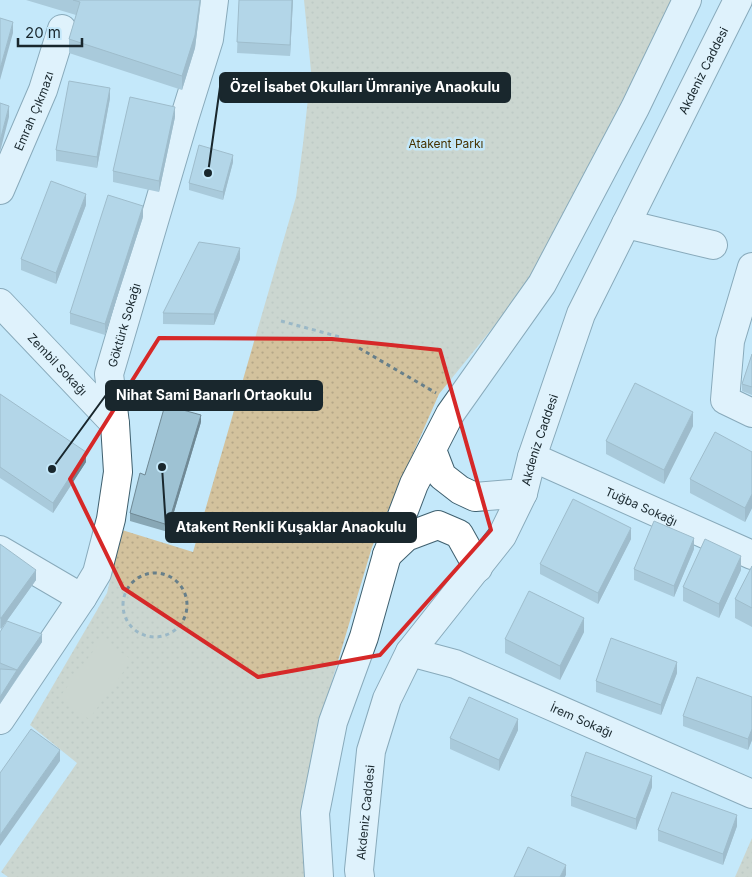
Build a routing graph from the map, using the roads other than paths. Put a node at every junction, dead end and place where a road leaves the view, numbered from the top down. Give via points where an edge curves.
1 (214, 0) edge
2 (687, 0) edge
3 (738, 0) edge
4 (62, 29) dead end
5 (0, 190) edge
6 (626, 224) junction
7 (713, 245) dead end
8 (752, 267) edge
9 (0, 303) edge
10 (752, 413) edge
11 (115, 424) junction
12 (432, 450) junction
13 (532, 457) junction
14 (523, 493) junction
15 (0, 550) edge
16 (388, 555) junction
17 (752, 555) edge
18 (478, 568) junction
19 (82, 598) junction
20 (410, 652) junction
21 (0, 720) edge
22 (752, 794) edge
23 (363, 875) edge
24 (319, 877) edge

1 - 11 main road, Göktürk Sokağı via 210,39 109,374
2 - 12 main road via 636,108 542,284 450,414
3 - 6 main road, Akdeniz Caddesi
4 - 5 main road, Emrah Çıkmazı via 43,90
6 - 7 main road
6 - 13 main road, Akdeniz Caddesi via 581,314
8 - 10 main road via 730,341 725,400
9 - 11 main road, Zembil Sokağı
11 - 19 main road, Göktürk Sokağı via 118,472 111,519 97,573
12 - 14 main road via 442,476 460,490 475,497
12 - 16 main road via 414,484
13 - 14 main road, Akdeniz Caddesi
13 - 17 main road, Tuğba Sokağı
14 - 18 main road, Akdeniz Caddesi via 502,536
15 - 19 main road
16 - 18 main road via 406,537 438,526 459,534
16 - 24 main road via 364,637 333,722 319,786 315,813
18 - 20 main road, Akdeniz Caddesi
19 - 21 main road, Göktürk Sokağı
20 - 22 main road, İrem Sokağı via 454,664
20 - 23 main road, Akdeniz Caddesi via 387,699 371,752

